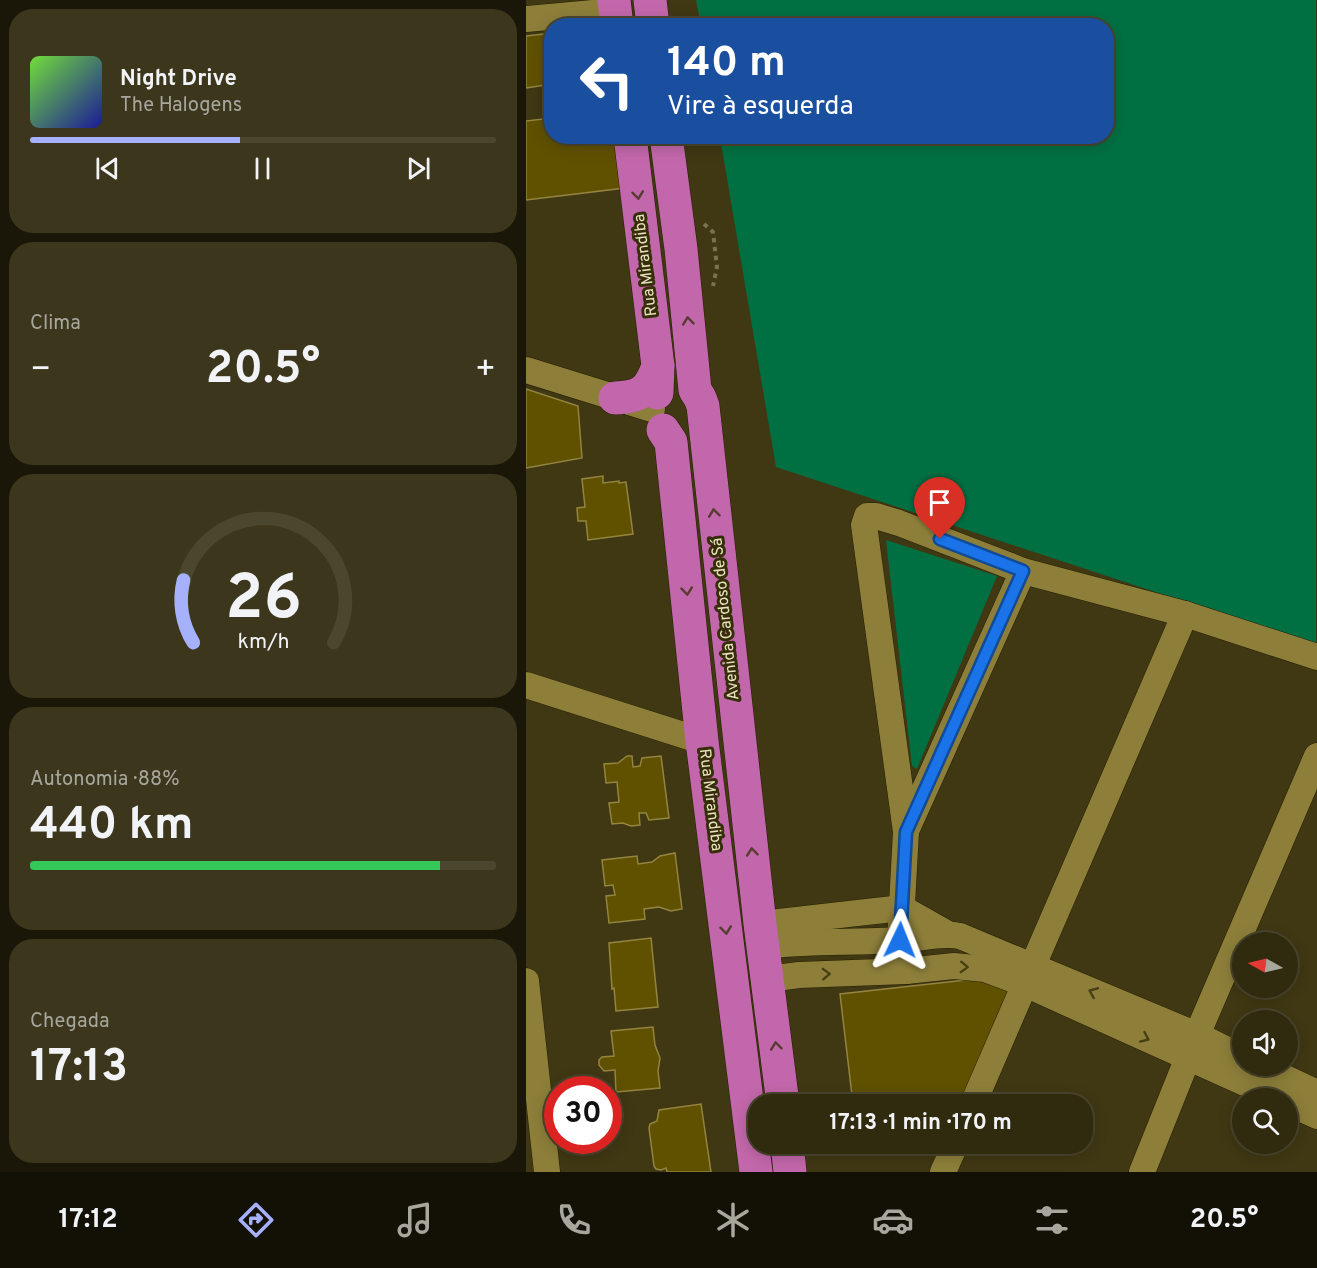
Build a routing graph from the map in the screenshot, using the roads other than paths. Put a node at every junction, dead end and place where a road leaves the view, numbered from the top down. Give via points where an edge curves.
1 (649, 0) edge
2 (615, 12) edge
3 (652, 18) edge
4 (526, 19) edge
5 (631, 144) edge
6 (667, 144) edge
7 (526, 370) edge
8 (615, 398) junction
9 (658, 400) junction
10 (699, 402) junction
11 (1023, 571) junction
12 (1185, 614) junction
13 (1316, 657) edge
14 (526, 685) edge
15 (702, 741) junction
16 (1316, 756) edge
17 (906, 832) junction
18 (902, 908) junction
19 (948, 934) junction
20 (762, 935) junction
21 (900, 940) junction
22 (906, 972) junction
23 (1029, 975) junction
24 (768, 979) junction
25 (526, 981) edge
26 (1193, 1046) junction
27 (1232, 1055) edge
28 (1281, 1076) edge
29 (1262, 1088) edge
30 (1316, 1093) edge
31 (781, 1094) edge
32 (977, 1094) edge
33 (1298, 1108) edge
34 (1316, 1116) edge
35 (788, 1154) edge
36 (951, 1154) edge
37 (547, 1172) edge
38 (756, 1172) edge
39 (790, 1172) edge
40 (943, 1172) edge
41 (1142, 1172) edge

1 - 3 highway
2 - 4 street
5 -> 9 highway, Rua Mirandiba
10 -> 6 highway, Avenida Cardoso de Sá
7 - 8 street
8 - 9 street
8 - 9 highway via 637,395 653,380
9 - 10 highway via 663,387 671,383 688,385
9 - 10 highway via 679,434 699,422
9 -> 15 highway, Rua Mirandiba via 671,442
20 -> 10 highway, Avenida Cardoso de Sá
11 - 12 street
11 - 17 street
11 - 17 street via 899,523 876,516 864,520
12 - 13 street
12 - 23 street
14 - 15 street
15 -> 38 highway, Rua Mirandiba
16 - 26 street
17 - 18 street
18 - 19 street
18 - 20 street
18 - 21 street
19 - 21 street
19 - 23 street via 974,940
20 - 21 street via 796,942
20 - 24 highway, Avenida Cardoso de Sá
21 - 22 street
22 -> 23 street via 954,966
24 -> 22 street
23 - 26 street
23 - 32 street
31 -> 24 highway, Avenida Cardoso de Sá
25 - 37 street
26 - 27 street
26 - 29 street
26 - 41 street
28 - 30 street
33 - 34 street
35 - 39 highway
36 - 40 street

